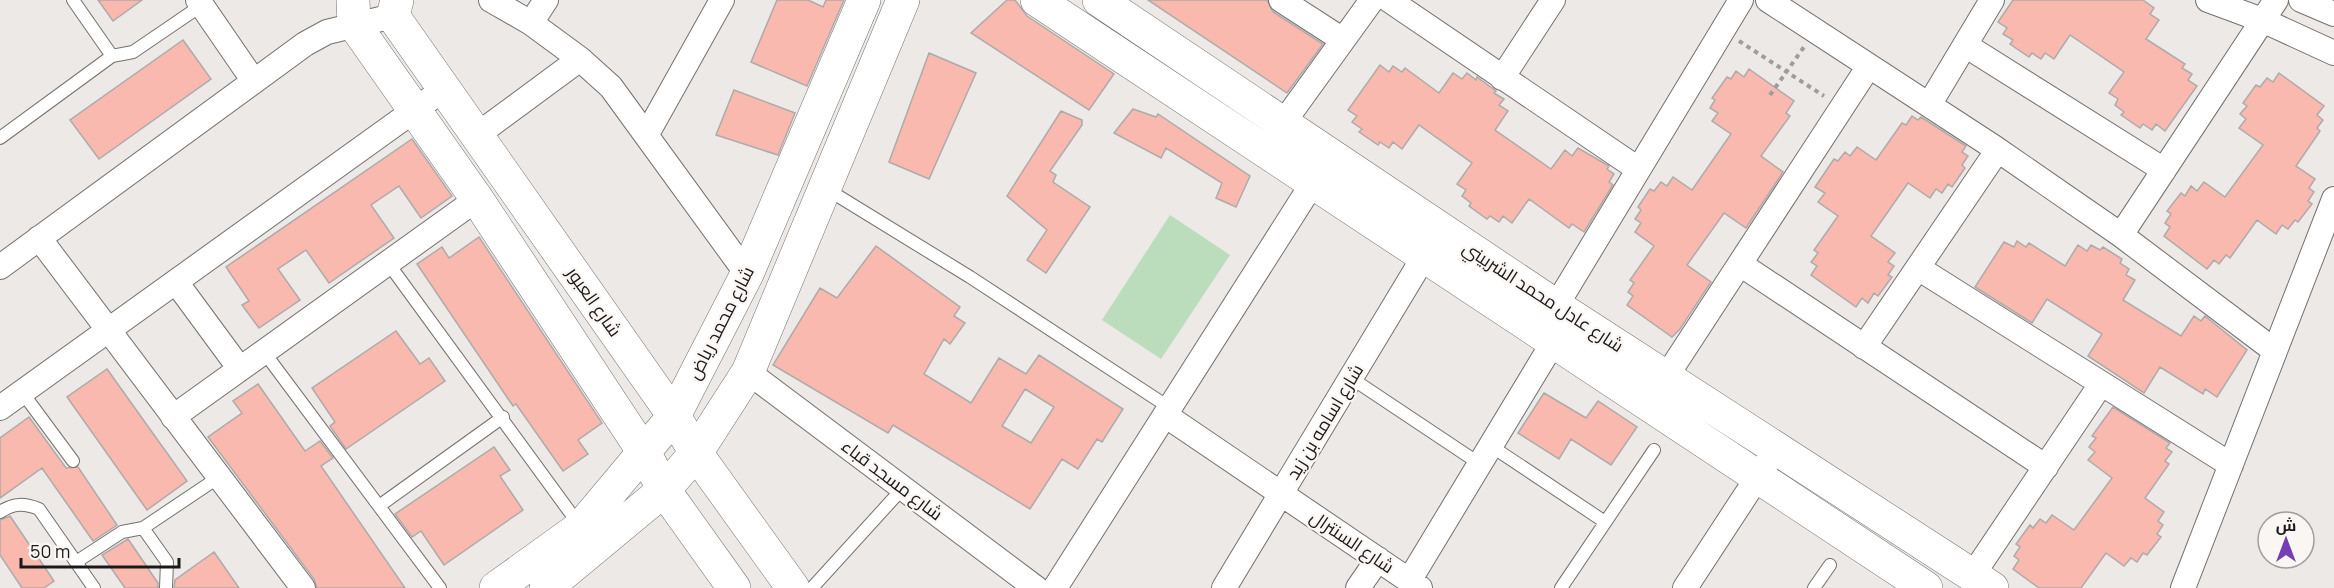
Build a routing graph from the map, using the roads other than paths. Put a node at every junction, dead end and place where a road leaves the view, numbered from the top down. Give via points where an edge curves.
1 (73, 0) edge
2 (491, 0) edge
3 (546, 0) edge
4 (722, 0) edge
5 (864, 0) edge
6 (903, 0) edge
7 (1037, 0) edge
8 (1099, 0) edge
9 (1281, 0) edge
10 (1372, 0) edge
11 (1389, 0) edge
12 (1553, 0) edge
13 (1741, 0) edge
14 (1768, 0) edge
15 (1992, 0) edge
16 (2208, 0) edge
17 (2276, 0) edge
18 (2301, 0) edge
19 (200, 2) edge
20 (395, 8) edge
21 (354, 12) edge
22 (2334, 14) edge
23 (2262, 20) junction
24 (531, 23) junction
25 (1343, 40) junction
26 (1965, 45) junction
27 (2334, 53) edge
28 (112, 56) junction
29 (580, 59) junction
30 (1869, 66) junction
31 (1502, 78) junction
32 (253, 80) junction
33 (444, 89) junction
34 (1929, 105) junction
35 (415, 110) junction
36 (647, 134) junction
37 (477, 135) junction
38 (1274, 136) junction
39 (0, 138) edge
40 (1997, 151) junction
41 (1638, 169) junction
42 (2164, 170) junction
43 (1314, 181) junction
44 (824, 188) junction
45 (477, 199) junction
46 (2334, 199) edge
47 (2121, 235) junction
48 (39, 238) junction
49 (1425, 255) junction
50 (388, 263) junction
51 (1, 264) edge
52 (1740, 264) junction
53 (1918, 268) junction
54 (747, 274) junction
55 (176, 282) junction
56 (1556, 306) junction
57 (108, 330) junction
58 (1554, 341) junction
59 (1864, 347) junction
60 (2275, 351) junction
61 (264, 352) junction
62 (240, 369) junction
63 (748, 372) junction
64 (1666, 377) junction
65 (1352, 378) junction
66 (2101, 384) junction
67 (22, 392) junction
68 (0, 408) edge
69 (1167, 411) junction
70 (674, 416) junction
71 (173, 417) junction
72 (503, 417) junction
73 (1776, 448) junction
74 (1654, 450) dead end
75 (696, 453) junction
76 (645, 454) junction
77 (1485, 455) junction
78 (73, 461) dead end
79 (2231, 465) junction
80 (2046, 467) junction
81 (219, 477) junction
82 (1758, 477) junction
83 (903, 488) junction
84 (664, 490) junction
85 (1282, 494) junction
86 (379, 506) junction
87 (0, 512) edge
88 (1605, 522) junction
89 (581, 527) junction
90 (143, 528) junction
91 (1378, 559) junction
92 (76, 562) junction
93 (1830, 565) dead end
94 (1982, 582) edge
95 (1415, 584) edge
96 (94, 588) edge
97 (166, 588) edge
98 (303, 588) edge
99 (440, 588) edge
100 (496, 588) edge
101 (546, 588) edge
102 (734, 588) edge
103 (793, 588) edge
104 (812, 588) edge
105 (1036, 588) edge
106 (1055, 588) edge
107 (1224, 588) edge
108 (1358, 588) edge
109 (1561, 588) edge
110 (1685, 588) edge
111 (1814, 588) edge
112 (1926, 588) edge
113 (2183, 588) edge

1 - 28 lane
2 - 24 street
3 - 24 street
4 - 36 street
5 - 54 street, شارع محمد رياض
6 - 44 street
7 - 38 street, شارع عادل محمد الشربيني
8 - 38 street, شارع عادل محمد الشربيني
9 - 25 street
10 - 25 street
11 - 31 street
12 - 31 street
13 - 41 street
14 - 30 street
15 - 26 street
16 - 23 street
17 - 23 street
18 - 22 street
19 - 28 lane via 133,52
19 - 32 street
20 - 21 street
20 - 33 street, شارع العبور
21 - 32 street
21 - 35 street
23 - 27 street
23 - 42 street
24 - 29 street
25 - 38 street
26 - 34 street
26 - 42 street
28 - 39 lane
29 - 36 street via 611,87
29 - 37 street
30 - 34 street
30 - 52 street
31 - 41 street
32 - 48 street
33 - 35 street
33 - 37 street, شارع العبور
34 - 40 street
35 - 45 street
35 - 55 street
36 - 54 street
37 - 70 street, شارع العبور
38 - 43 street, شارع عادل محمد الشربيني
38 - 56 street, شارع عادل محمد الشربيني
40 - 47 street
40 - 53 street
41 - 56 street
42 - 47 street
43 - 49 street, شارع عادل محمد الشربيني
43 - 69 street
44 - 63 street
44 - 69 lane via 970,277
45 - 50 street
45 - 76 street
46 - 60 street
47 - 60 street
48 - 51 street
48 - 57 street
49 - 58 street, شارع عادل محمد الشربيني
49 - 65 street, شارع اسامه بن زيد
50 - 61 street
50 - 72 lane
52 - 59 street
52 - 64 street
53 - 59 street
53 - 66 street
54 - 70 street, شارع محمد رياض
55 - 57 street
55 - 62 street
56 - 64 street, شارع عادل محمد الشربيني
57 - 67 street
57 - 71 street
58 - 77 street
58 - 82 street, شارع عادل محمد الشربيني
59 - 80 street
60 - 79 street
61 - 62 street
61 - 86 lane
62 - 71 street
63 - 75 street
63 - 83 street, شارع مسجد قباء
64 - 73 street, شارع عادل محمد الشربيني
65 - 77 lane
65 - 85 street, شارع اسامه بن زيد
66 - 79 street
66 - 80 street
67 - 68 street
67 - 78 lane
69 - 85 street, شارع السنترال
69 - 106 street
70 - 75 street, شارع العبور
70 - 76 street, شارع محمد رياض
71 - 81 street
72 - 86 lane
72 - 89 lane
73 - 82 street
73 - 94 street, شارع عادل محمد الشربيني
74 - 88 lane
75 - 84 street
75 - 103 street, شارع العبور
76 - 84 street
76 - 89 street, شارع محمد رياض
77 - 88 lane
77 - 95 street
79 - 113 street
80 - 94 street
81 - 90 lane
81 - 98 street
82 - 110 street
82 - 112 street, شارع عادل محمد الشربيني
83 - 104 lane
83 - 105 street, شارع مسجد قباء
84 - 101 street
84 - 102 street
85 - 91 street, شارع السنترال
85 - 107 street, شارع اسامه بن زيد
86 - 99 lane
87 - 92 lane via 24,503 39,509
88 - 109 lane
89 - 100 street, شارع محمد رياض
90 - 92 lane via 122,532
90 - 97 lane via 167,562
91 - 95 street, شارع السنترال
91 - 108 street
92 - 96 lane
93 - 111 lane

